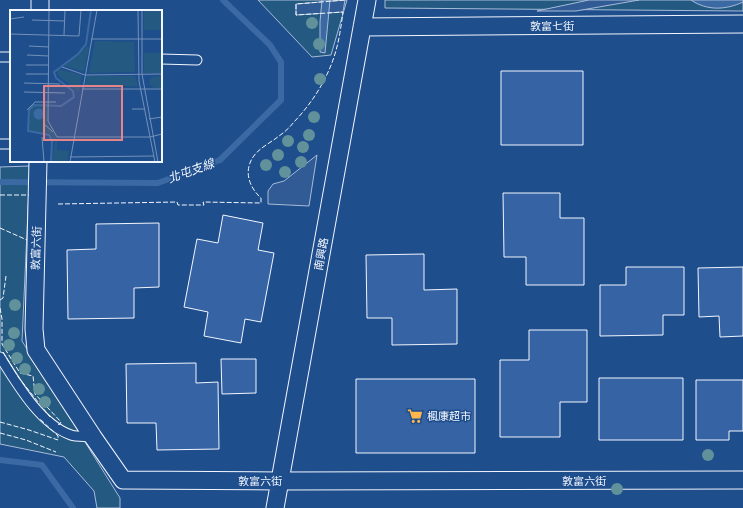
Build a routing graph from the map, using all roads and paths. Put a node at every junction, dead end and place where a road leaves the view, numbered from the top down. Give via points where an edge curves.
1 (367, 0) edge
2 (743, 24) edge
3 (362, 27) junction
4 (162, 59) edge
5 (197, 60) dead end
6 (38, 162) edge
7 (0, 357) edge
8 (93, 437) junction
9 (743, 480) edge
10 (279, 481) junction
11 (275, 508) edge

1 - 3 street, 南興路
2 - 3 street, 敦富七街
3 - 10 street, 南興路
4 - 5 lane
6 - 8 street, 敦富六街 via 34,329 36,350
7 - 8 lane via 28,399 52,424 72,436
8 - 10 street, 敦富六街 via 123,480
9 - 10 street, 敦富六街
10 - 11 street, 南興路

